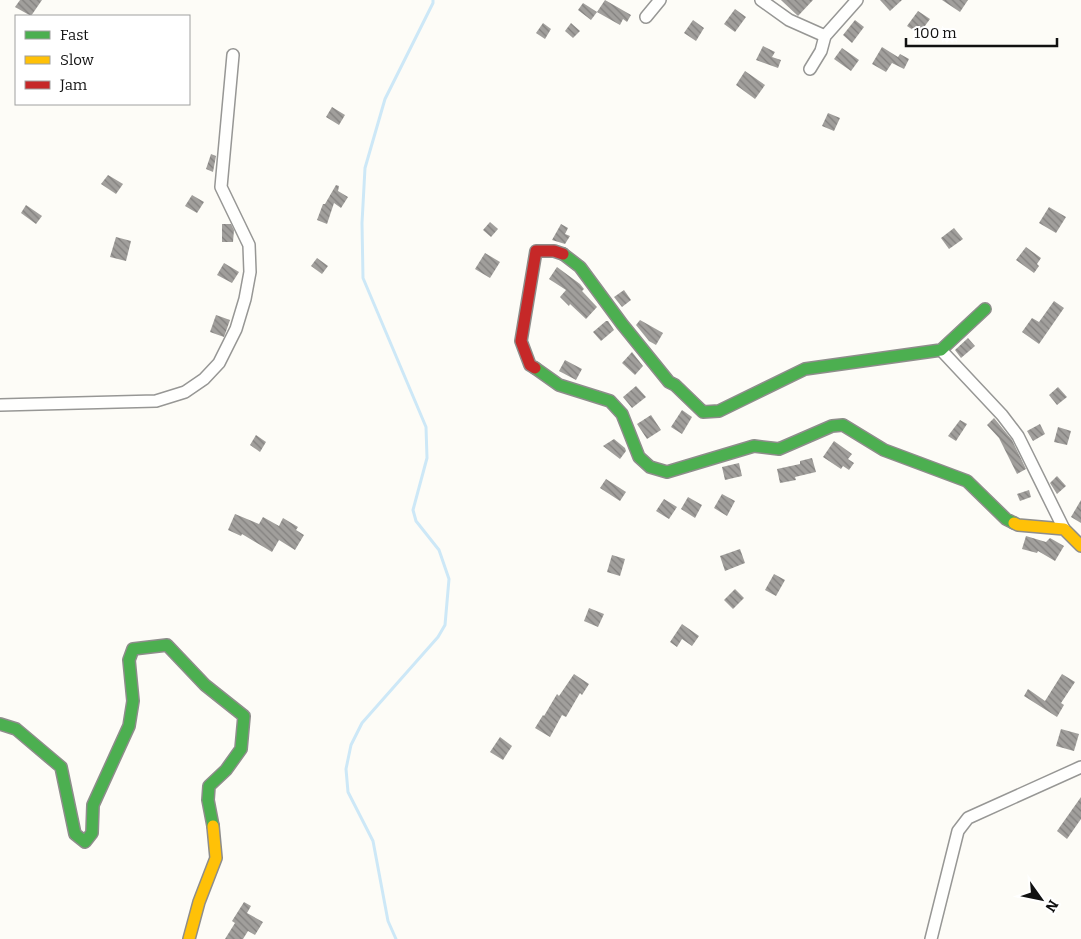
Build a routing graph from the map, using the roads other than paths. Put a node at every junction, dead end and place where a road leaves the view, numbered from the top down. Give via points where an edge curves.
1 (660, 0) edge
2 (761, 0) edge
3 (858, 0) edge
4 (646, 17) dead end
5 (825, 36) junction
6 (233, 55) dead end
7 (810, 69) dead end
8 (985, 309) dead end
9 (941, 350) junction
10 (0, 405) edge
11 (1064, 529) junction
12 (1081, 546) edge
13 (0, 724) edge
14 (1081, 767) edge
15 (189, 939) edge
16 (931, 939) edge

1 - 4 street
2 - 5 street via 789,20
3 - 5 street
5 - 7 street via 821,51
6 - 10 street via 221,187 249,245 250,272 236,329 220,363 186,392 156,401
8 - 9 street
9 - 11 street via 1018,436
9 - 11 street via 805,369 719,411 703,412 669,382 580,267 554,251 536,251 521,341 530,365 559,385 610,401 622,414 639,456 650,467 667,472 754,446 779,450 832,426 843,425 884,450 967,481 1006,519 1018,525
11 - 12 street
13 - 15 street via 16,728 61,767 75,834 84,842 92,833 93,805 129,726 133,701 129,660 133,649 167,645 205,685 244,716 241,749 209,786 216,858
14 - 16 street via 968,818 958,831

